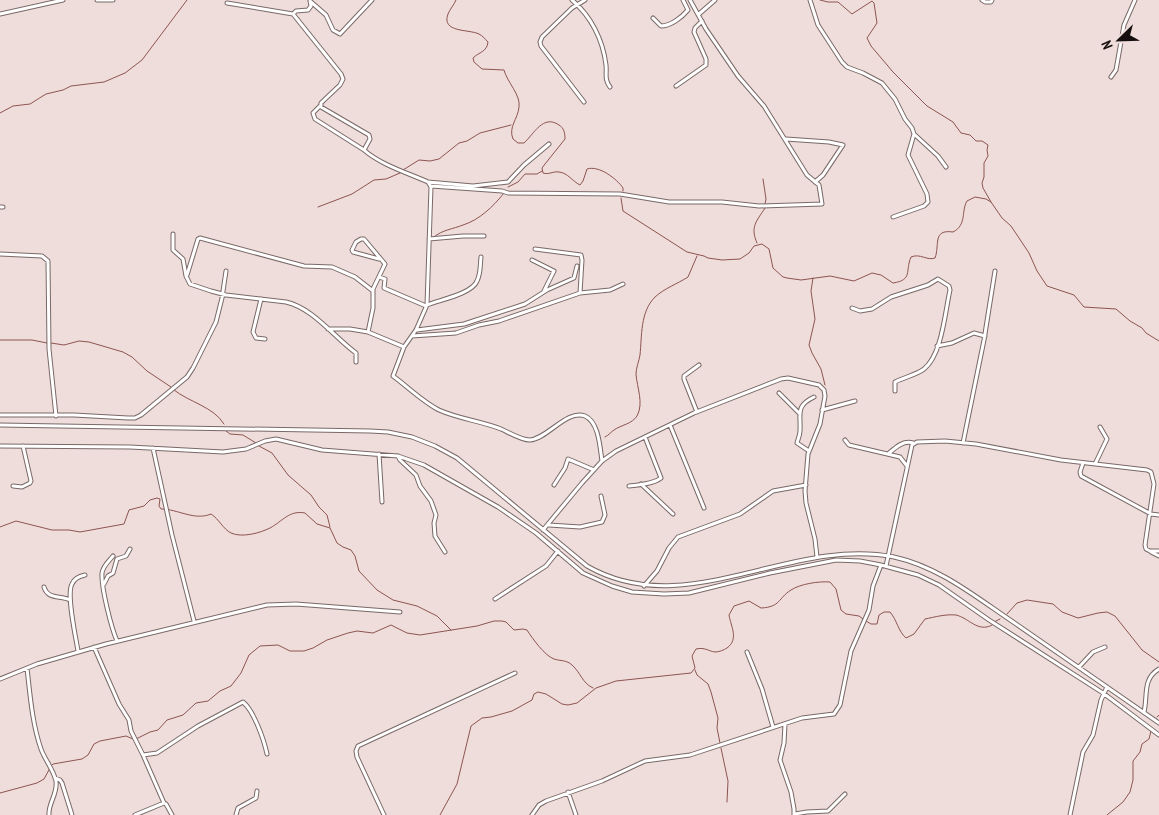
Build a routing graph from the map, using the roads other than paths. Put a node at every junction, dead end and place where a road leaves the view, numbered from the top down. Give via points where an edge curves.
1 (62, 0) edge
2 (97, 0) edge
3 (113, 0) edge
4 (310, 0) edge
5 (372, 0) edge
6 (572, 0) edge
7 (585, 0) edge
8 (683, 0) edge
9 (690, 0) edge
10 (715, 0) edge
11 (810, 0) edge
12 (982, 0) edge
13 (992, 0) edge
14 (1135, 0) edge
15 (227, 3) dead end
16 (577, 4) junction
17 (0, 14) edge
18 (293, 14) junction
19 (699, 14) junction
20 (653, 18) dead end
21 (702, 22) junction
22 (1111, 76) dead end
23 (676, 86) dead end
24 (610, 87) dead end
25 (584, 102) dead end
26 (320, 105) junction
27 (914, 134) junction
28 (786, 139) junction
29 (549, 144) dead end
30 (364, 150) junction
31 (946, 167) dead end
32 (428, 182) junction
33 (815, 182) junction
34 (431, 186) junction
35 (893, 217) dead end
36 (173, 234) dead end
37 (484, 236) dead end
38 (429, 240) junction
39 (534, 249) dead end
40 (0, 254) edge
41 (481, 257) dead end
42 (379, 259) junction
43 (532, 260) dead end
44 (577, 266) dead end
45 (226, 271) dead end
46 (995, 272) dead end
47 (186, 276) junction
48 (379, 278) junction
49 (623, 284) dead end
50 (373, 291) junction
51 (544, 291) junction
52 (580, 293) junction
53 (223, 294) junction
54 (261, 299) junction
55 (426, 305) junction
56 (852, 308) dead end
57 (327, 329) junction
58 (416, 330) junction
59 (368, 332) junction
60 (412, 336) junction
61 (985, 336) junction
62 (265, 339) dead end
63 (937, 346) junction
64 (404, 347) junction
65 (356, 362) dead end
66 (699, 365) dead end
67 (895, 391) dead end
68 (779, 393) dead end
69 (814, 397) dead end
70 (854, 401) dead end
71 (822, 410) junction
72 (696, 412) junction
73 (799, 413) junction
74 (0, 416) edge
75 (56, 416) junction
76 (0, 425) edge
77 (670, 425) junction
78 (1100, 427) dead end
79 (644, 437) junction
80 (845, 440) dead end
81 (914, 443) junction
82 (963, 443) junction
83 (0, 446) edge
84 (22, 446) junction
85 (153, 448) junction
86 (810, 451) junction
87 (379, 454) junction
88 (888, 454) junction
89 (398, 456) junction
90 (602, 461) junction
91 (416, 462) junction
92 (1083, 463) junction
93 (1095, 464) junction
94 (908, 466) junction
95 (410, 469) junction
96 (594, 470) junction
97 (641, 484) junction
98 (554, 485) dead end
99 (806, 485) junction
100 (13, 486) dead end
101 (629, 486) dead end
102 (601, 496) dead end
103 (382, 502) dead end
104 (704, 508) dead end
105 (673, 514) dead end
106 (1151, 514) junction
107 (1159, 514) edge
108 (548, 525) junction
109 (543, 530) junction
110 (130, 549) dead end
111 (558, 550) junction
112 (1150, 551) junction
113 (1159, 551) edge
114 (445, 552) dead end
115 (113, 556) dead end
116 (888, 556) junction
117 (1159, 556) edge
118 (817, 558) junction
119 (881, 565) junction
120 (886, 566) junction
121 (85, 575) dead end
122 (104, 585) junction
123 (644, 586) junction
124 (44, 587) dead end
125 (494, 599) dead end
126 (70, 601) junction
127 (400, 612) dead end
128 (194, 622) junction
129 (117, 641) junction
130 (94, 647) junction
131 (1105, 647) dead end
132 (78, 652) junction
133 (747, 652) dead end
134 (1079, 667) junction
135 (27, 668) junction
136 (1159, 669) edge
137 (515, 673) dead end
138 (0, 679) edge
139 (1107, 687) junction
140 (1103, 693) junction
141 (1144, 712) junction
142 (1159, 723) edge
143 (785, 724) junction
144 (773, 727) junction
145 (1159, 735) edge
146 (267, 754) dead end
147 (143, 755) junction
148 (55, 778) junction
149 (257, 791) dead end
150 (568, 792) junction
151 (845, 794) dead end
152 (164, 803) junction
153 (822, 814) edge
154 (49, 815) edge
155 (72, 815) edge
156 (135, 815) edge
157 (172, 815) edge
158 (236, 815) edge
159 (384, 815) edge
160 (532, 815) edge
161 (576, 815) edge
162 (794, 815) edge
163 (1070, 815) edge

1 - 17 street
2 - 3 street
4 - 5 street via 326,15 333,30 340,34
4 - 18 street via 308,10
6 - 16 street
7 - 16 street
8 - 20 street via 688,7 687,12 671,24 661,26
9 - 19 street
10 - 19 street
11 - 27 street via 818,25 842,62 882,83 895,99
12 - 13 street
14 - 22 street via 1124,25 1116,70
15 - 18 street
16 - 24 street via 596,29 605,63 605,77
16 - 25 street via 540,42
18 - 26 street via 343,79
19 - 21 street
21 - 23 street via 694,34 706,65
21 - 28 street
26 - 30 street via 369,135
26 - 30 street via 312,116
27 - 31 street
27 - 35 street via 908,155 928,202
28 - 33 street via 794,156
28 - 33 street via 843,145 822,177
29 - 32 street via 508,182 473,186
30 - 32 street
32 - 34 street
33 - 34 street via 821,188 822,204 769,206 669,202 620,194 508,193
34 - 38 street
36 - 47 street via 173,250 183,259
37 - 38 street
38 - 55 street
39 - 52 street via 581,255
40 - 75 street via 42,256 48,261 50,349
41 - 55 street via 478,280 473,287
42 - 42 street via 353,252 354,244 364,239
42 - 48 street via 385,264
43 - 51 street via 554,271
44 - 51 street via 574,278
45 - 53 street
46 - 61 street
47 - 50 street via 200,238 304,266 332,267 355,277
47 - 53 street via 194,286
48 - 50 street
48 - 55 street via 385,279 384,288
49 - 52 street via 610,290
50 - 59 street
51 - 58 street via 525,304 464,324
52 - 60 street via 456,333
53 - 54 street
53 - 75 street via 216,322 193,368 147,412 135,418
54 - 57 street via 295,304
54 - 62 street via 253,332 256,338
55 - 58 street
56 - 63 street via 860,311 872,309 891,297 928,285 935,279 941,280 950,290
57 - 59 street
57 - 65 street via 356,353
58 - 60 street
59 - 64 street
60 - 64 street
61 - 63 street via 974,333
61 - 82 street
63 - 67 street via 930,364 920,372 895,382
64 - 90 street via 393,376 435,407 530,440 570,418 583,415 594,426
66 - 72 street via 684,376
68 - 73 street
69 - 73 street
70 - 71 street
71 - 72 street via 825,393 821,386 788,378
71 - 86 street
72 - 77 street
73 - 86 street via 797,443
74 - 75 street
76 - 109 street via 315,429 401,434 457,458
77 - 79 street
77 - 104 street
78 - 93 street via 1107,439
79 - 90 street
79 - 97 street via 661,476 659,480
80 - 88 street via 849,445
81 - 82 street
81 - 88 street via 898,446
81 - 94 street
82 - 92 street
83 - 84 street
84 - 85 street
84 - 100 street via 31,480 25,486
85 - 87 street via 233,451 276,439 322,450
85 - 128 street
86 - 99 street
87 - 89 street
87 - 103 street
88 - 94 street via 900,457
89 - 91 street
89 - 95 street
90 - 96 street
91 - 95 street
91 - 111 street via 498,507
92 - 93 street
92 - 106 street via 1081,476
93 - 106 street via 1151,472 1154,484
94 - 116 street
95 - 114 street via 431,502 435,512 435,536
96 - 98 street via 568,458
96 - 108 street
97 - 101 street
97 - 105 street
99 - 118 street via 806,503
99 - 123 street via 773,491 740,514 678,537
102 - 108 street via 605,515 602,522 580,526
106 - 107 street
106 - 112 street via 1145,545
108 - 109 street
109 - 123 street via 592,569
110 - 122 street via 126,556 117,559 113,573
111 - 119 street via 589,576 621,589 664,594 695,592 836,560
111 - 125 street via 546,566
112 - 113 street
112 - 117 street
115 - 122 street via 103,569
116 - 118 street via 848,554
116 - 120 street
116 - 134 street via 946,577
118 - 123 street via 704,582
119 - 120 street
119 - 143 street via 869,610 851,651 838,709 832,715
120 - 140 street via 939,585
121 - 126 street via 71,585
122 - 129 street
124 - 126 street via 50,596
126 - 132 street
127 - 128 street via 278,604
128 - 129 street
129 - 130 street
130 - 132 street
130 - 147 street
131 - 134 street via 1093,652
132 - 135 street
133 - 144 street
134 - 139 street
135 - 138 street
135 - 148 street via 41,748
136 - 141 street via 1146,685
137 - 159 street via 358,746 357,757
139 - 140 street
139 - 141 street
140 - 145 street
140 - 163 street via 1093,735 1079,767
141 - 142 street
143 - 144 street
143 - 162 street via 780,760
144 - 150 street via 690,755 645,761
146 - 147 street via 257,726 243,702 161,751
147 - 152 street
148 - 154 street via 56,788
148 - 155 street via 62,783
149 - 158 street via 256,798 238,808
150 - 160 street via 543,802
150 - 161 street
151 - 153 street
152 - 156 street
152 - 157 street
153 - 162 street

